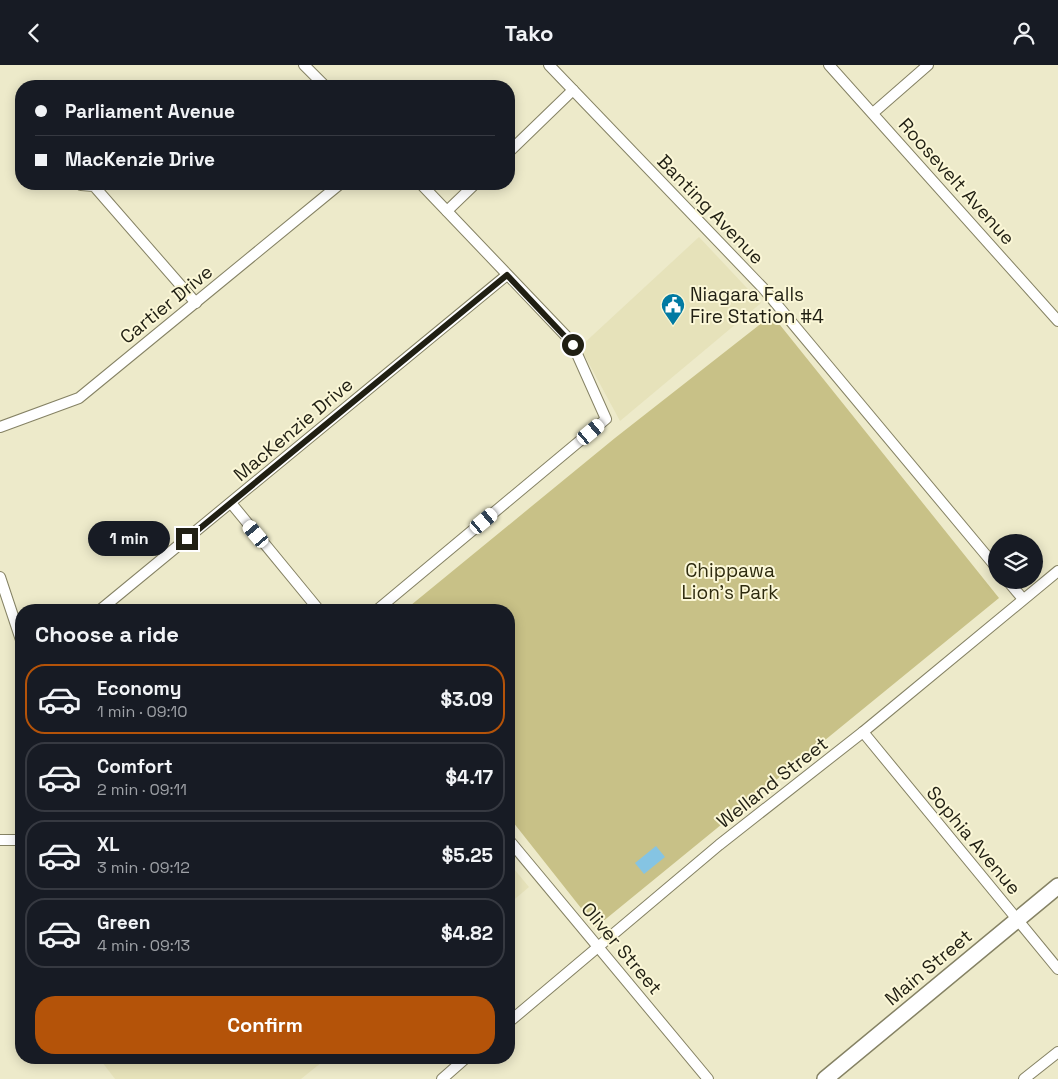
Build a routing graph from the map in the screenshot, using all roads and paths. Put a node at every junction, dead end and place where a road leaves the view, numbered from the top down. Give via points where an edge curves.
1 (304, 65) edge
2 (549, 65) edge
3 (828, 65) edge
4 (928, 65) edge
5 (319, 80) edge
6 (572, 90) junction
7 (873, 113) junction
8 (515, 146) edge
9 (97, 190) edge
10 (333, 190) edge
11 (427, 190) edge
12 (469, 190) edge
13 (447, 211) junction
14 (507, 275) junction
15 (196, 303) junction
16 (1058, 321) edge
17 (0, 427) edge
18 (231, 503) junction
19 (988, 557) edge
20 (1058, 571) edge
21 (0, 577) edge
22 (1015, 589) edge
23 (1023, 599) junction
24 (107, 604) edge
25 (314, 604) edge
26 (385, 604) edge
27 (15, 622) edge
28 (863, 732) junction
29 (0, 840) edge
30 (15, 840) edge
31 (515, 846) edge
32 (1058, 886) edge
33 (1018, 920) junction
34 (597, 946) junction
35 (1058, 969) edge
36 (515, 1017) edge
37 (1058, 1052) edge
38 (459, 1064) edge
39 (442, 1079) edge
40 (708, 1079) edge
41 (824, 1079) edge
42 (1024, 1079) edge

1 - 5 street
2 - 6 street, Banting Avenue
3 - 7 street, Roosevelt Avenue
4 - 7 street
6 - 8 street
6 - 19 street, Banting Avenue via 764,288
7 - 16 street, Roosevelt Avenue
9 - 15 street
10 - 15 street, Cartier Drive
11 - 13 street
12 - 13 street
13 - 14 street
14 - 18 street, MacKenzie Drive
14 - 26 street via 573,345 606,419
15 - 17 street, Cartier Drive via 79,398
18 - 24 street, MacKenzie Drive
18 - 25 street
20 - 23 street, Welland Street
21 - 27 street
22 - 23 street
23 - 28 street, Welland Street
28 - 33 street, Sophia Avenue
28 - 34 street, Welland Street
29 - 30 street
31 - 34 street, Oliver Street
32 - 33 main road, Main Street
33 - 35 street, Sophia Avenue
33 - 41 main road, Main Street
34 - 36 street, Welland Street
34 - 40 street, Oliver Street
37 - 42 street
38 - 39 street

